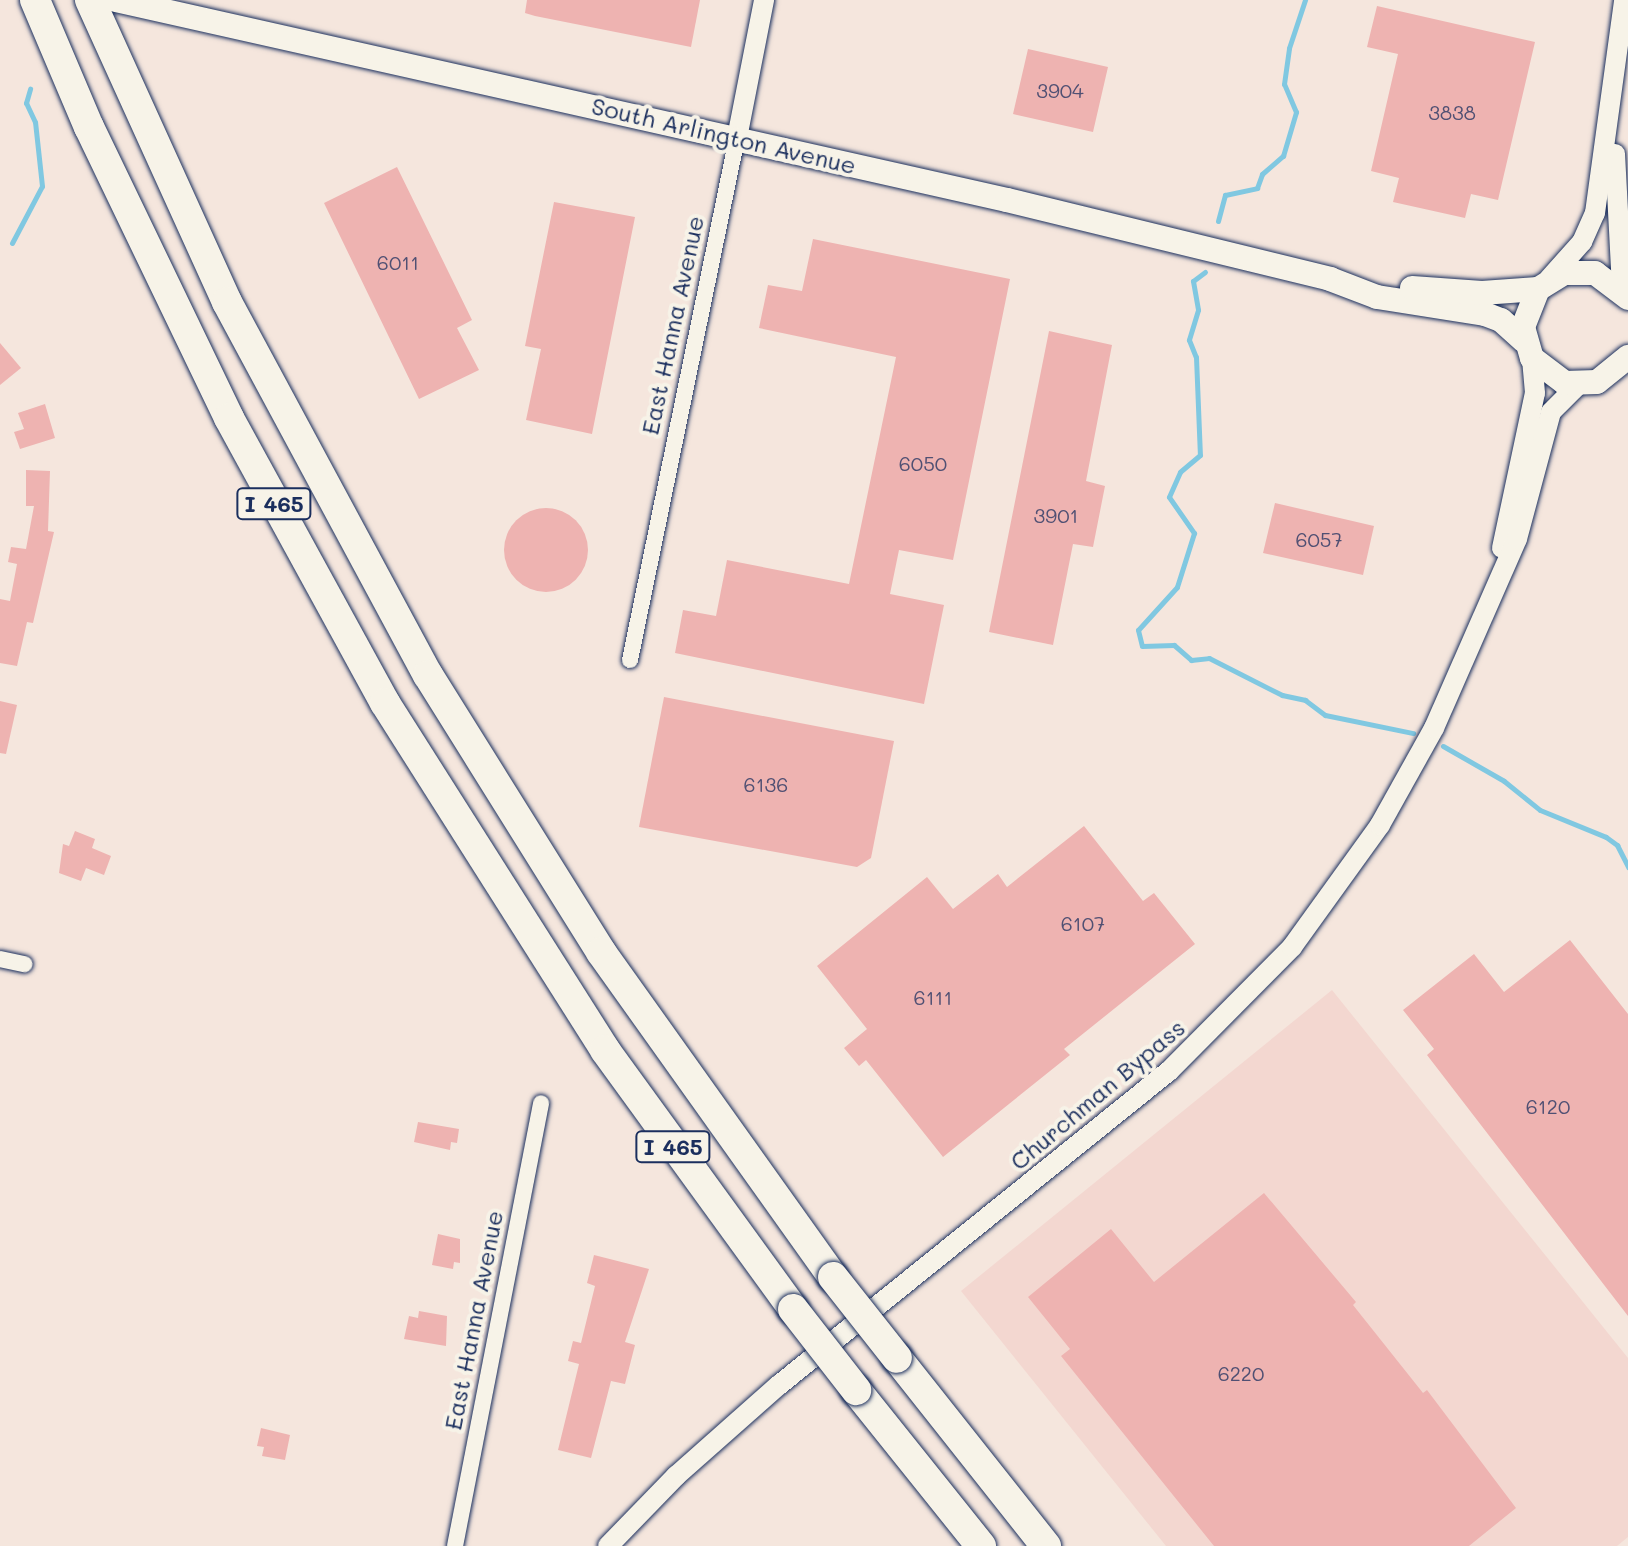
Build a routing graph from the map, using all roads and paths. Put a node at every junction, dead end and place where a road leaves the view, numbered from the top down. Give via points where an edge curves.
1 (35, 0) edge
2 (90, 0) edge
3 (116, 0) edge
4 (764, 0) edge
5 (1622, 9) edge
6 (737, 138) junction
7 (1622, 214) edge
8 (1330, 279) junction
9 (1544, 284) junction
10 (1626, 295) edge
11 (1528, 350) junction
12 (1623, 368) edge
13 (1578, 385) junction
14 (1496, 580) junction
15 (630, 660) dead end
16 (0, 959) edge
17 (24, 964) dead end
18 (541, 1103) dead end
19 (455, 1546) edge
20 (608, 1546) edge
21 (981, 1546) edge
22 (1046, 1546) edge

1 - 21 highway, I 465, bridge via 89,127 222,404 385,703 605,1050 793,1309
2 - 22 highway, I 465, bridge via 227,302 428,675 601,952 833,1277
3 - 6 main road, South Arlington Avenue
4 - 6 street, East Hanna Avenue
5 - 7 street
5 - 9 street via 1595,213 1582,242
6 - 8 main road, South Arlington Avenue
6 - 15 street, East Hanna Avenue
7 - 10 street
8 - 9 main road, South Arlington Avenue via 1482,293
8 - 11 main road, South Arlington Avenue via 1377,297 1485,314 1501,320
9 - 10 main road, South Arlington Avenue via 1579,270 1610,279
9 - 11 main road via 1524,313
11 - 13 main road, South Arlington Avenue via 1552,377
11 - 14 street, Churchman Bypass via 1535,393
12 - 13 main road
13 - 14 street, Churchman Bypass via 1551,412 1526,515
14 - 20 street, Churchman Bypass via 1447,701 1396,800 1292,947 1169,1071 757,1403
16 - 17 street
18 - 19 street, East Hanna Avenue

